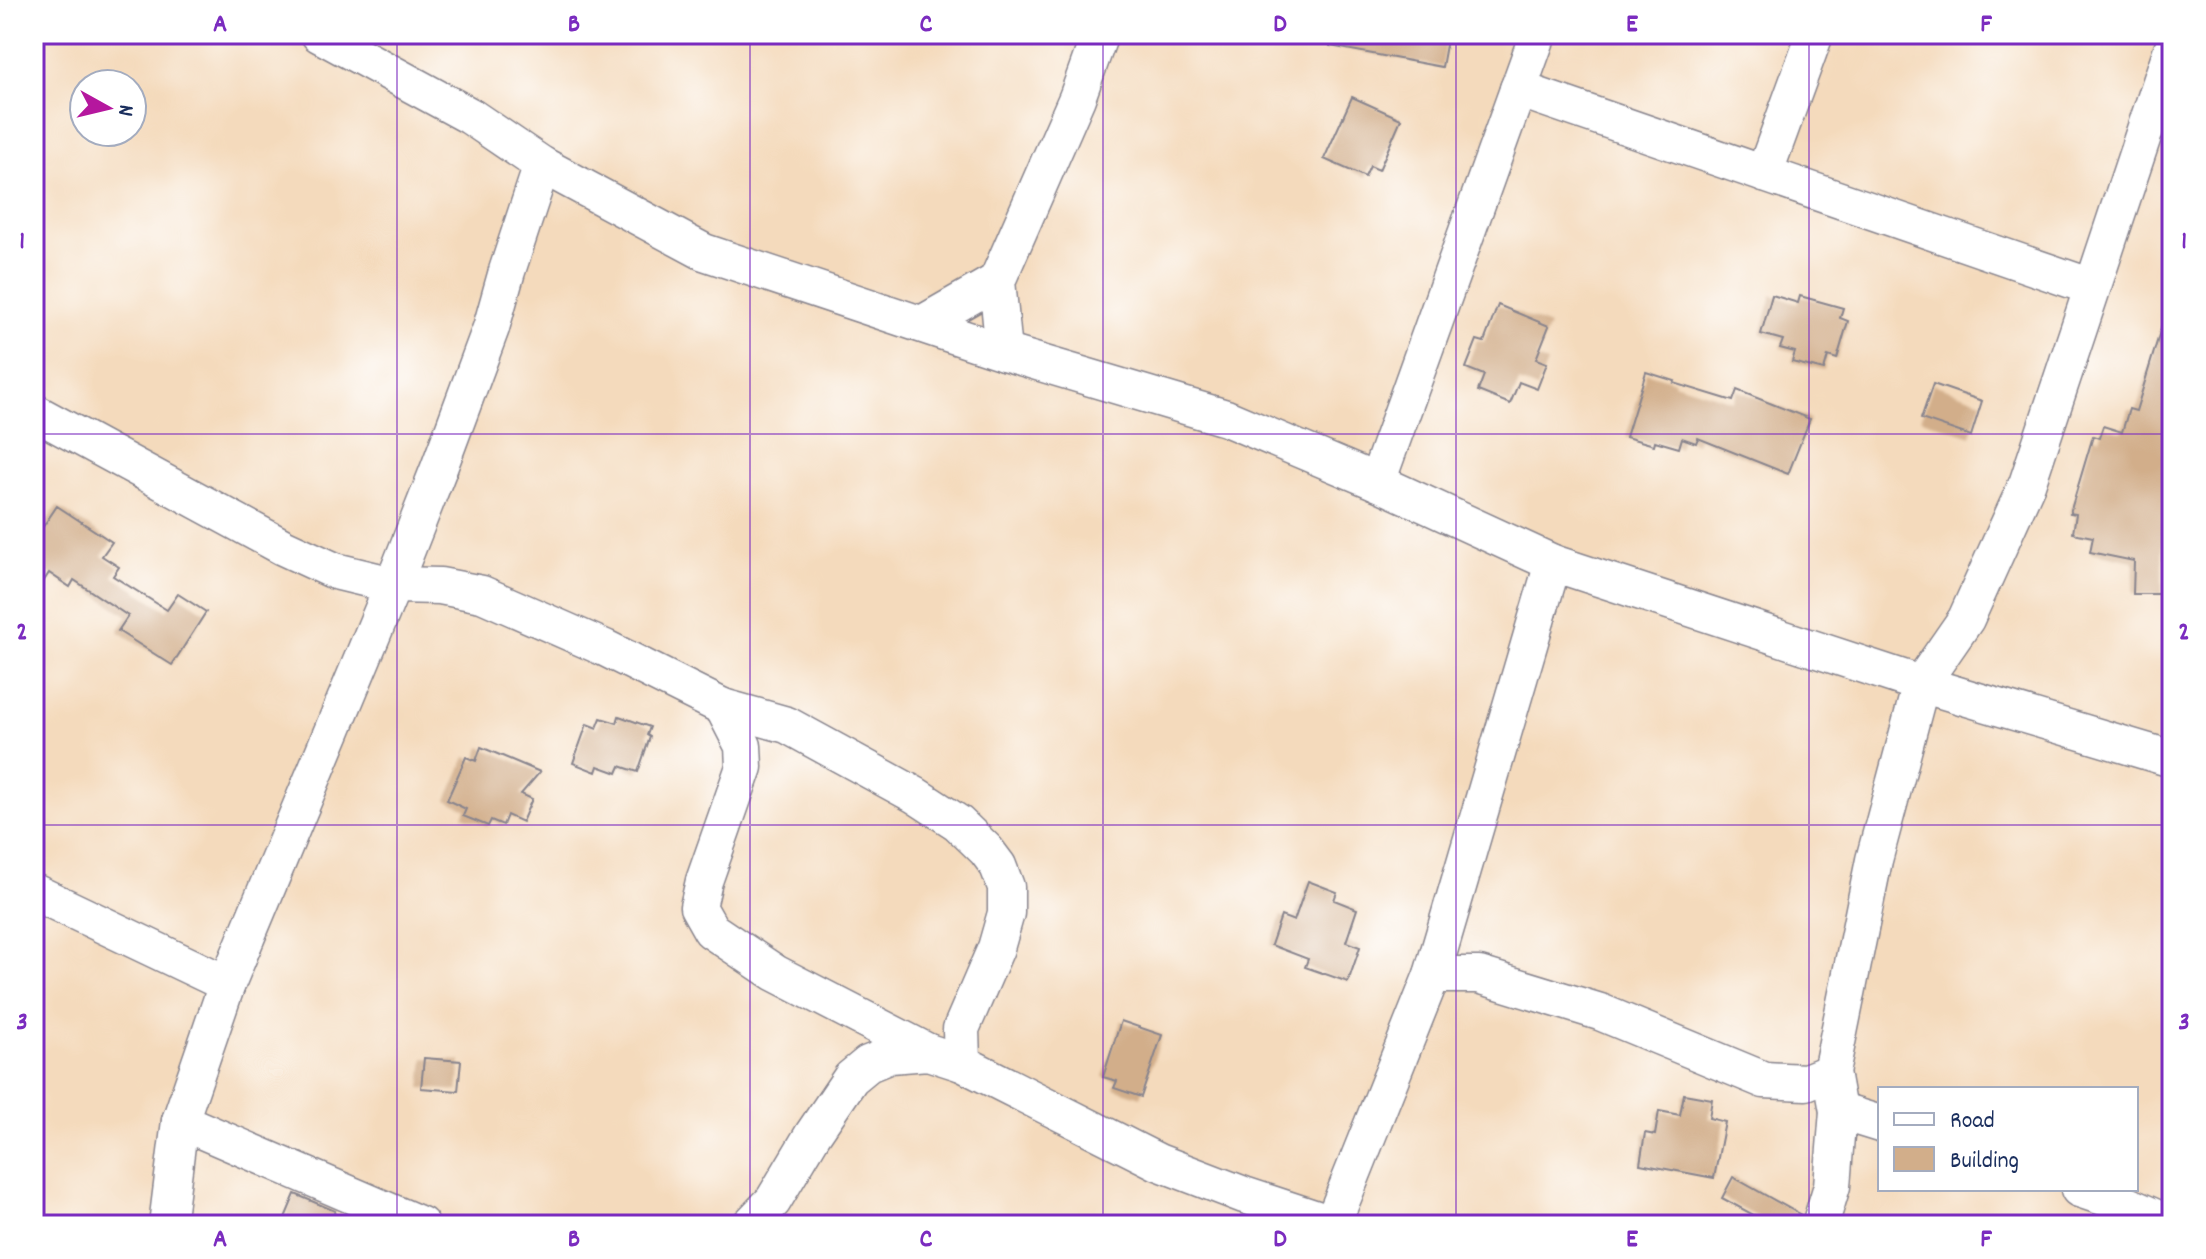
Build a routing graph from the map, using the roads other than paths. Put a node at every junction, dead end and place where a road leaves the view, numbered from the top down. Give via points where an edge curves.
1 (319, 34) edge
2 (1100, 34) edge
3 (1538, 34) edge
4 (1815, 34) edge
5 (2172, 49) edge
6 (1518, 89) junction
7 (542, 165) junction
8 (1764, 174) junction
9 (997, 281) junction
10 (2092, 287) junction
11 (922, 324) junction
12 (1004, 352) junction
13 (34, 412) edge
14 (1377, 482) junction
15 (1553, 563) junction
16 (393, 585) junction
17 (1921, 684) junction
18 (723, 707) junction
19 (2172, 759) edge
20 (34, 892) edge
21 (1432, 975) junction
22 (227, 984) junction
23 (928, 1052) junction
24 (962, 1063) junction
25 (1831, 1072) junction
26 (1838, 1111) junction
27 (180, 1121) junction
28 (1878, 1123) edge
29 (2085, 1191) edge
30 (167, 1225) edge
31 (421, 1225) edge
32 (750, 1225) edge
33 (1332, 1225) edge
34 (1820, 1225) edge
35 (2172, 1225) edge

1 - 7 street via 470,116
2 - 9 street
3 - 6 street
4 - 8 street
5 - 10 street
6 - 8 street
6 - 14 street
7 - 11 street via 704,252
7 - 16 street via 491,328
8 - 10 street
9 - 11 street
9 - 12 street
10 - 17 street via 2027,484 1966,619
11 - 12 street
12 - 14 street via 1226,418
13 - 16 street via 283,547 335,571
14 - 15 street
15 - 17 street
15 - 21 street
16 - 18 street via 482,594
16 - 22 street
17 - 19 street
17 - 25 street via 1874,860
18 - 23 street via 743,746 744,767 698,907 711,930 775,973
18 - 24 street via 787,725 915,795 958,823 998,866 1006,887 1006,913 961,1029
20 - 22 street
21 - 25 street via 1479,975 1600,1012 1764,1080 1806,1082
21 - 33 street
22 - 27 street
23 - 24 street
23 - 32 street via 890,1055 851,1078 773,1201
24 - 33 street via 1158,1162
25 - 26 street
26 - 28 street
26 - 34 street via 1832,1186
27 - 30 street
27 - 31 street
29 - 35 street

